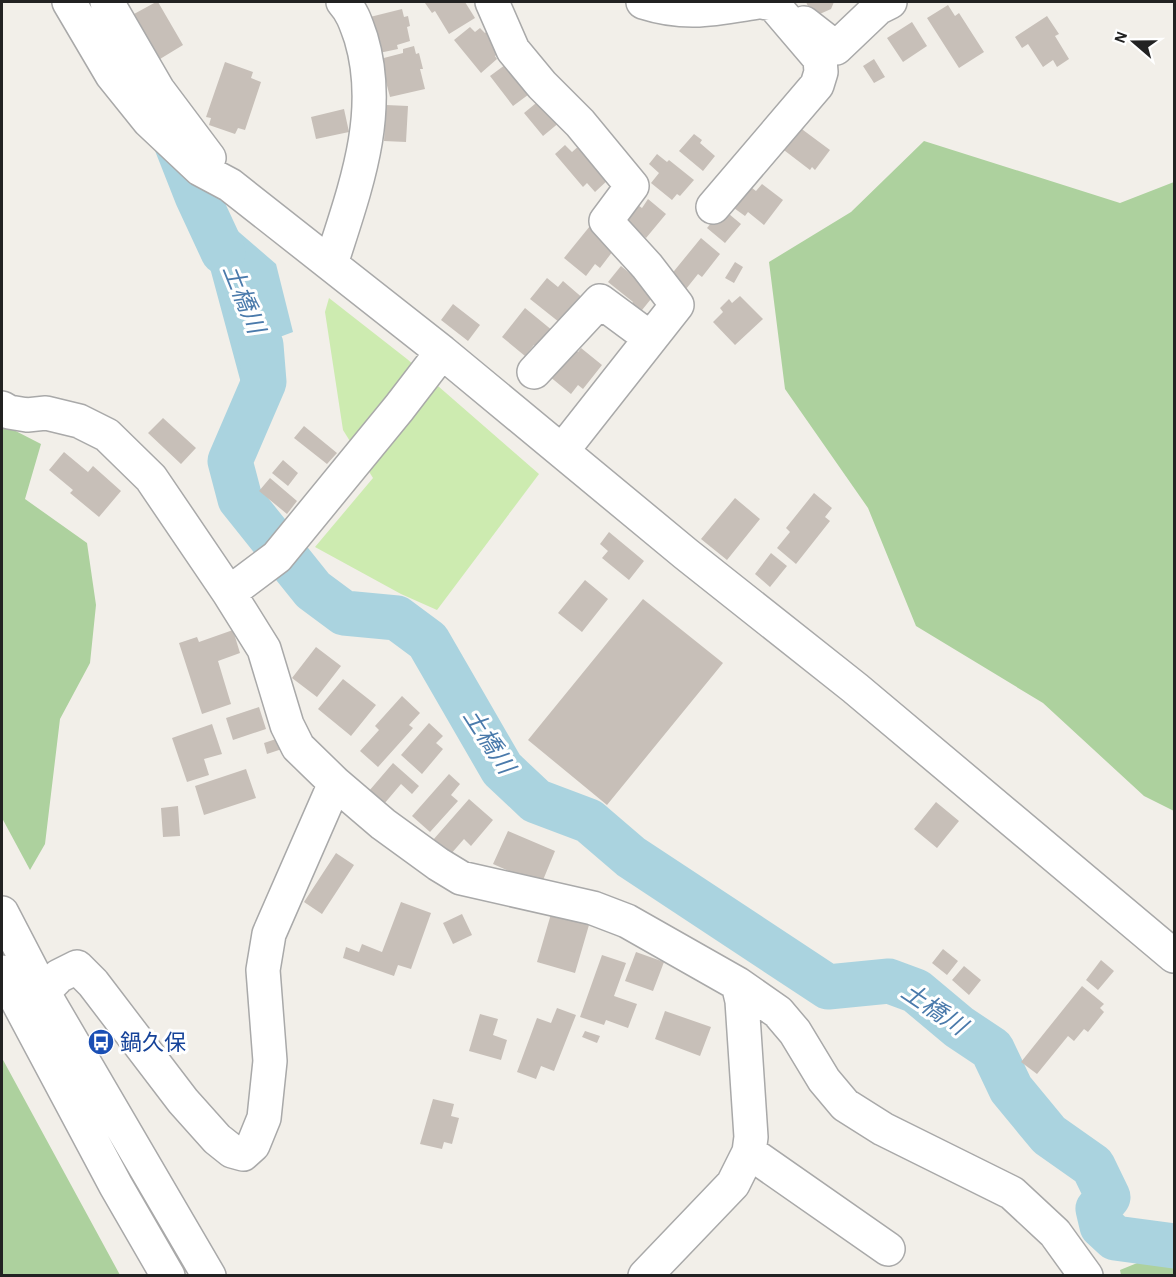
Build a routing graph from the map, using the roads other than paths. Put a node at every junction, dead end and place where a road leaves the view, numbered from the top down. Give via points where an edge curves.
1 (69, 2) edge
2 (107, 2) edge
3 (492, 2) edge
4 (643, 2) edge
5 (890, 2) edge
6 (357, 5) edge
7 (767, 6) edge
8 (230, 185) junction
9 (713, 207) dead end
10 (331, 264) junction
11 (650, 338) junction
12 (442, 352) junction
13 (534, 372) dead end
14 (2, 408) edge
15 (562, 451) junction
16 (230, 593) junction
17 (335, 783) junction
18 (2, 913) edge
19 (1174, 956) edge
20 (2, 972) edge
21 (738, 984) junction
22 (43, 992) junction
23 (749, 1152) junction
24 (888, 1249) dead end
25 (168, 1275) edge
26 (209, 1275) edge
27 (645, 1275) edge
28 (1086, 1275) edge

1 - 8 street via 112,75 149,121 200,169
2 - 8 street via 158,90
3 - 11 street via 513,50 632,186 606,221 677,305
4 - 7 street via 696,11
5 - 7 street via 878,8 836,48 792,14
6 - 10 street via 370,99 362,162
7 - 9 street via 820,59 821,72 817,85
8 - 10 street
10 - 12 street
11 - 13 street via 600,302
11 - 15 street
12 - 15 street
12 - 16 street via 277,557
14 - 16 street via 27,415 46,413 107,435 151,478
15 - 19 street via 855,688
16 - 17 street via 264,650 287,725 298,747
17 - 21 street via 383,824 461,878 593,908 627,921
17 - 22 street via 268,934 263,969 270,1061 264,1118 253,1145 243,1154 217,1139 183,1101 77,967 58,975
18 - 22 street
20 - 25 street
21 - 23 street via 752,1137
21 - 28 street via 778,1012 845,1105 883,1129 1012,1193 1055,1233
22 - 26 street
23 - 24 street
23 - 27 street via 732,1185

